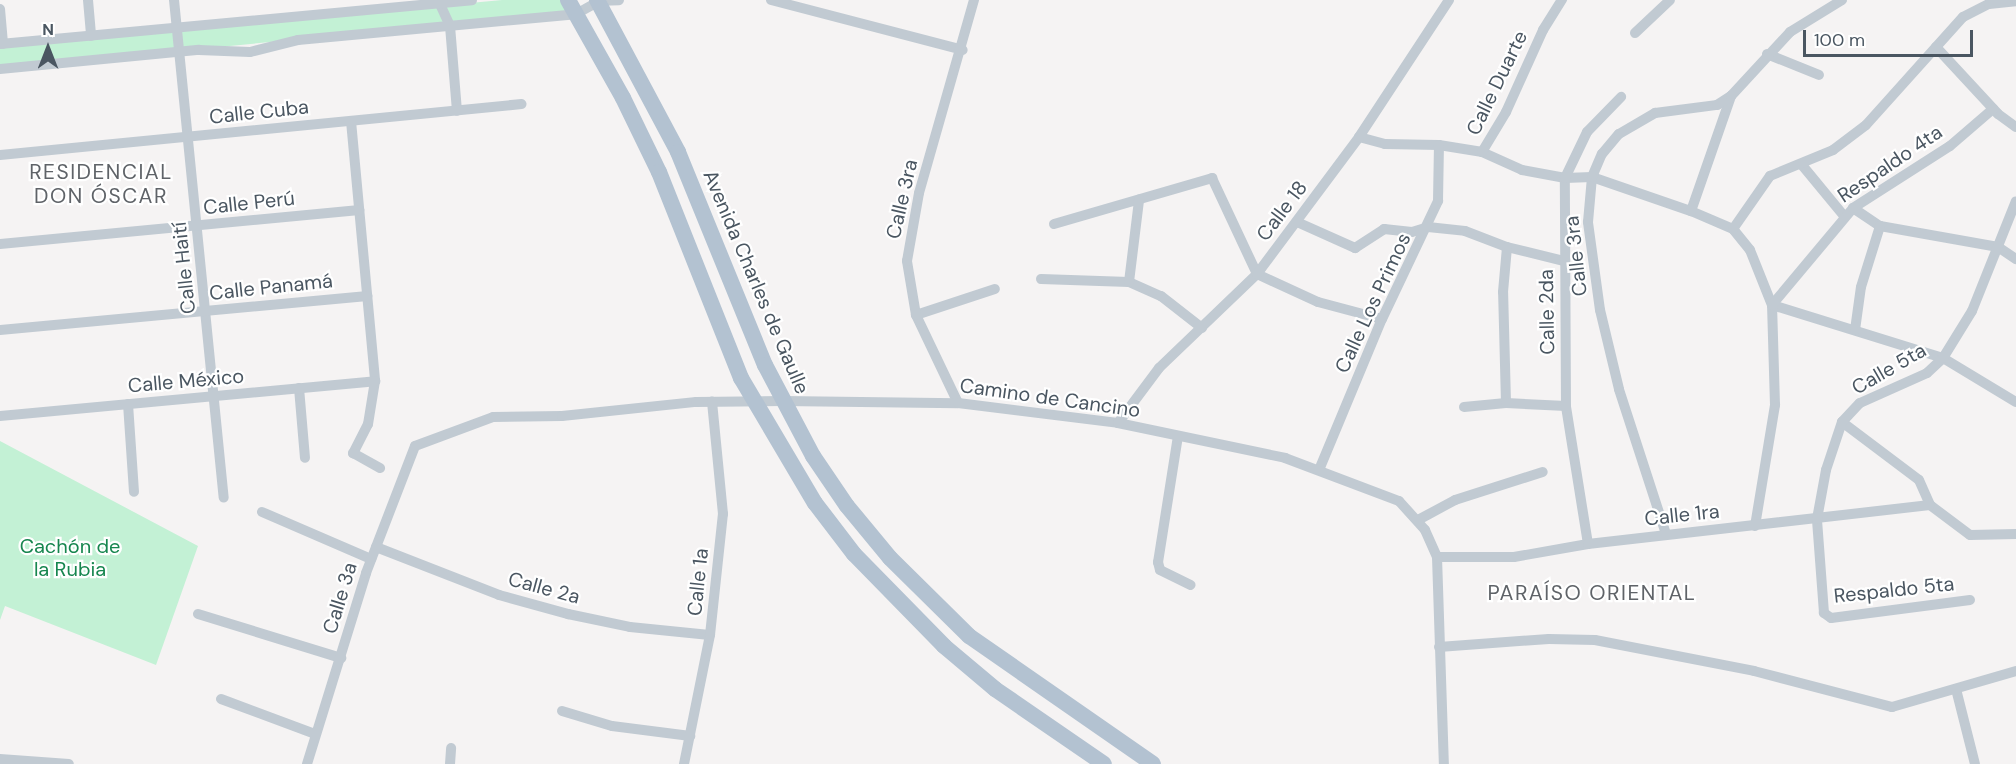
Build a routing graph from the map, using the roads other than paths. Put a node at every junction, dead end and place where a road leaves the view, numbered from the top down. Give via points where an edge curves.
1 (87, 0) edge
2 (174, 0) edge
3 (472, 0) edge
4 (620, 0) edge
5 (771, 0) edge
6 (974, 0) edge
7 (1449, 0) edge
8 (1562, 0) edge
9 (1670, 0) edge
10 (1842, 0) edge
11 (440, 1) edge
12 (596, 1) edge
13 (2016, 1) edge
14 (572, 7) edge
15 (0, 9) edge
16 (450, 26) junction
17 (177, 28) junction
18 (1635, 33) dead end
19 (91, 36) junction
20 (2, 44) edge
21 (1936, 47) junction
22 (963, 50) junction
23 (178, 51) junction
24 (1767, 54) junction
25 (0, 69) edge
26 (1819, 75) dead end
27 (1731, 96) junction
28 (1621, 97) dead end
29 (522, 104) dead end
30 (1993, 109) junction
31 (457, 111) junction
32 (351, 121) junction
33 (2016, 127) edge
34 (186, 137) junction
35 (1359, 137) junction
36 (1439, 146) junction
37 (1482, 152) junction
38 (0, 155) edge
39 (1802, 165) junction
40 (1592, 177) junction
41 (1565, 178) junction
42 (1139, 200) junction
43 (2016, 201) edge
44 (1853, 208) junction
45 (359, 210) junction
46 (1691, 211) junction
47 (1844, 216) junction
48 (1297, 222) junction
49 (1054, 224) dead end
50 (198, 226) junction
51 (1880, 226) junction
52 (1428, 227) junction
53 (1733, 229) junction
54 (0, 244) edge
55 (1508, 247) junction
56 (1998, 247) junction
57 (2016, 260) edge
58 (1564, 261) junction
59 (1257, 274) junction
60 (1041, 279) dead end
61 (1129, 282) junction
62 (995, 289) dead end
63 (367, 296) junction
64 (1772, 305) junction
65 (207, 312) junction
66 (916, 315) junction
67 (1382, 319) junction
68 (1202, 328) junction
69 (0, 330) edge
70 (1855, 330) junction
71 (1943, 358) junction
72 (375, 381) junction
73 (299, 388) junction
74 (215, 396) junction
75 (783, 401) junction
76 (712, 402) junction
77 (2016, 402) edge
78 (754, 403) junction
79 (958, 403) junction
80 (1506, 403) junction
81 (128, 404) junction
82 (1464, 406) dead end
83 (1566, 406) junction
84 (0, 416) edge
85 (1118, 423) junction
86 (1842, 423) junction
87 (1178, 436) junction
88 (415, 446) joint
89 (304, 458) dead end
90 (380, 468) dead end
91 (1319, 471) junction
92 (1543, 472) dead end
93 (134, 492) dead end
94 (224, 497) dead end
95 (1930, 505) junction
96 (262, 512) dead end
97 (1818, 519) junction
98 (1418, 520) junction
99 (1755, 526) junction
100 (1666, 534) junction
101 (2016, 534) edge
102 (1588, 544) junction
103 (376, 547) junction
104 (1437, 557) junction
105 (371, 559) junction
106 (1191, 585) dead end
107 (1970, 600) dead end
108 (1824, 613) joint
109 (198, 614) dead end
110 (710, 635) junction
111 (1439, 647) junction
112 (341, 658) junction
113 (2016, 672) edge
114 (1956, 689) junction
115 (221, 699) dead end
116 (562, 711) dead end
117 (315, 734) junction
118 (690, 736) junction
119 (451, 748) dead end
120 (0, 759) edge
121 (69, 764) edge
122 (307, 764) edge
123 (450, 764) edge
124 (684, 764) edge
125 (1104, 764) edge
126 (1153, 764) edge
127 (1444, 764) edge
128 (1975, 764) edge

1 - 19 street
2 - 17 street, Calle Haití
3 - 11 street
4 - 12 street
5 - 22 street
6 - 22 street, Calle 3ra
7 - 35 street, Calle 18
8 - 37 street, Calle Duarte
9 - 18 street
10 - 24 street, Calle 3ra via 1790,32
11 - 16 street
11 - 17 street
12 - 14 street
12 - 75 main road, Avenida Charles de Gaulle via 678,152
13 - 21 street via 1989,4 1963,17
14 - 16 street
14 - 78 main road via 659,172
15 - 20 street
16 - 23 street via 298,40 250,52
16 - 31 street
17 - 19 street
17 - 23 street, Calle Haití
19 - 20 street
21 - 30 street
21 - 39 street via 1866,125 1833,150
22 - 66 street, Calle 3ra via 911,225 906,261
23 - 25 street
23 - 34 street, Calle Haití
24 - 26 street
24 - 27 street, Calle 3ra
27 - 40 street, Calle 3ra via 1717,105 1643,118 1619,134 1602,154
27 - 46 street
28 - 41 street, Calle 2da via 1587,132
29 - 31 street, Calle Cuba
30 - 33 street
30 - 44 street, Respaldo 4ta via 1950,146
31 - 32 street, Calle Cuba
32 - 34 street, Calle Cuba
32 - 45 street
34 - 38 street, Calle Cuba
34 - 50 street, Calle Haití
35 - 36 street via 1385,144
35 - 48 street, Calle 18
36 - 37 street
36 - 52 street, Calle Los Primos via 1438,201
37 - 41 street via 1522,170
39 - 47 street
39 - 53 street via 1770,176
40 - 41 street
40 - 46 street
40 - 100 street, Calle 3ra via 1588,222 1600,310 1619,389
41 - 58 street, Calle 2da
42 - 49 street
42 - 59 street via 1212,178
42 - 61 street
43 - 56 street, Calle 5ta
44 - 47 street, Respaldo 4ta
44 - 51 street
45 - 50 street, Calle Perú
45 - 63 street
46 - 53 street
47 - 64 street, Respaldo 4ta
48 - 52 street via 1355,248 1384,229 1412,232
48 - 59 street, Calle 18
50 - 54 street, Calle Perú
50 - 65 street, Calle Haití
51 - 56 street
51 - 70 street via 1861,286
52 - 55 street via 1465,231
52 - 67 street, Calle Los Primos
53 - 64 street via 1750,250
55 - 58 street
55 - 80 street via 1503,292
56 - 57 street
56 - 71 street, Calle 5ta via 1972,311
58 - 83 street, Calle 2da
59 - 67 street via 1318,302
59 - 68 street, Calle 18
60 - 61 street
61 - 68 street via 1161,296
62 - 66 street
63 - 65 street, Calle Panamá
63 - 72 street
64 - 70 street
64 - 99 street via 1775,405
65 - 69 street, Calle Panamá
65 - 74 street, Calle Haití
66 - 79 street, Calle 3ra
67 - 91 street, Calle Los Primos
68 - 85 street, Calle 18 via 1159,368
70 - 71 street
71 - 77 street
71 - 86 street, Calle 5ta via 1927,373 1860,403
72 - 73 street, Calle México
72 - 90 street via 368,424 353,453
73 - 74 street, Calle México
73 - 89 street
74 - 81 street, Calle México
74 - 94 street, Calle Haití
75 - 78 street, Camino de Cancino
75 - 79 street, Camino de Cancino
75 - 126 main road, Avenida Charles de Gaulle via 847,506 890,558 937,605 1000,660
76 - 78 street, Camino de Cancino
76 - 88 street, Camino de Cancino via 562,416 493,417
76 - 110 street, Calle 1a via 723,514
78 - 125 main road via 815,503 897,600 995,689
79 - 85 street, Camino de Cancino
80 - 82 street
80 - 83 street
81 - 84 street, Calle México
81 - 93 street
83 - 102 street, Calle 2da
85 - 87 street, Camino de Cancino
86 - 95 street via 1919,480
86 - 97 street, Calle 5ta via 1826,471
87 - 91 street, Camino de Cancino via 1286,458
87 - 106 street via 1158,562 1160,570
88 - 103 street, Calle 3a
91 - 98 street, Camino de Cancino via 1399,501
92 - 98 street via 1455,500
95 - 97 street, Calle 1ra
95 - 101 street via 1970,535
96 - 105 street
97 - 99 street, Calle 1ra
97 - 108 street, Calle 5ta
98 - 104 street, Camino de Cancino
99 - 100 street, Calle 1ra
100 - 102 street, Calle 1ra
102 - 104 street, Calle 1ra via 1514,557
103 - 105 street, Calle 3a
103 - 110 street, Calle 2a via 499,595 568,614 630,627
104 - 111 street, Camino de Cancino
105 - 112 street, Calle 3a
107 - 108 street, Respaldo 5ta via 1831,618
109 - 112 street
110 - 118 street, Calle 1a
111 - 114 street via 1549,639 1595,640 1754,671 1892,707
111 - 127 street, Camino de Cancino
112 - 117 street, Calle 3a
113 - 114 street
114 - 128 street
115 - 117 street
116 - 118 street via 612,726
117 - 122 street, Calle 3a
118 - 124 street, Calle 1a
119 - 123 street
120 - 121 street

